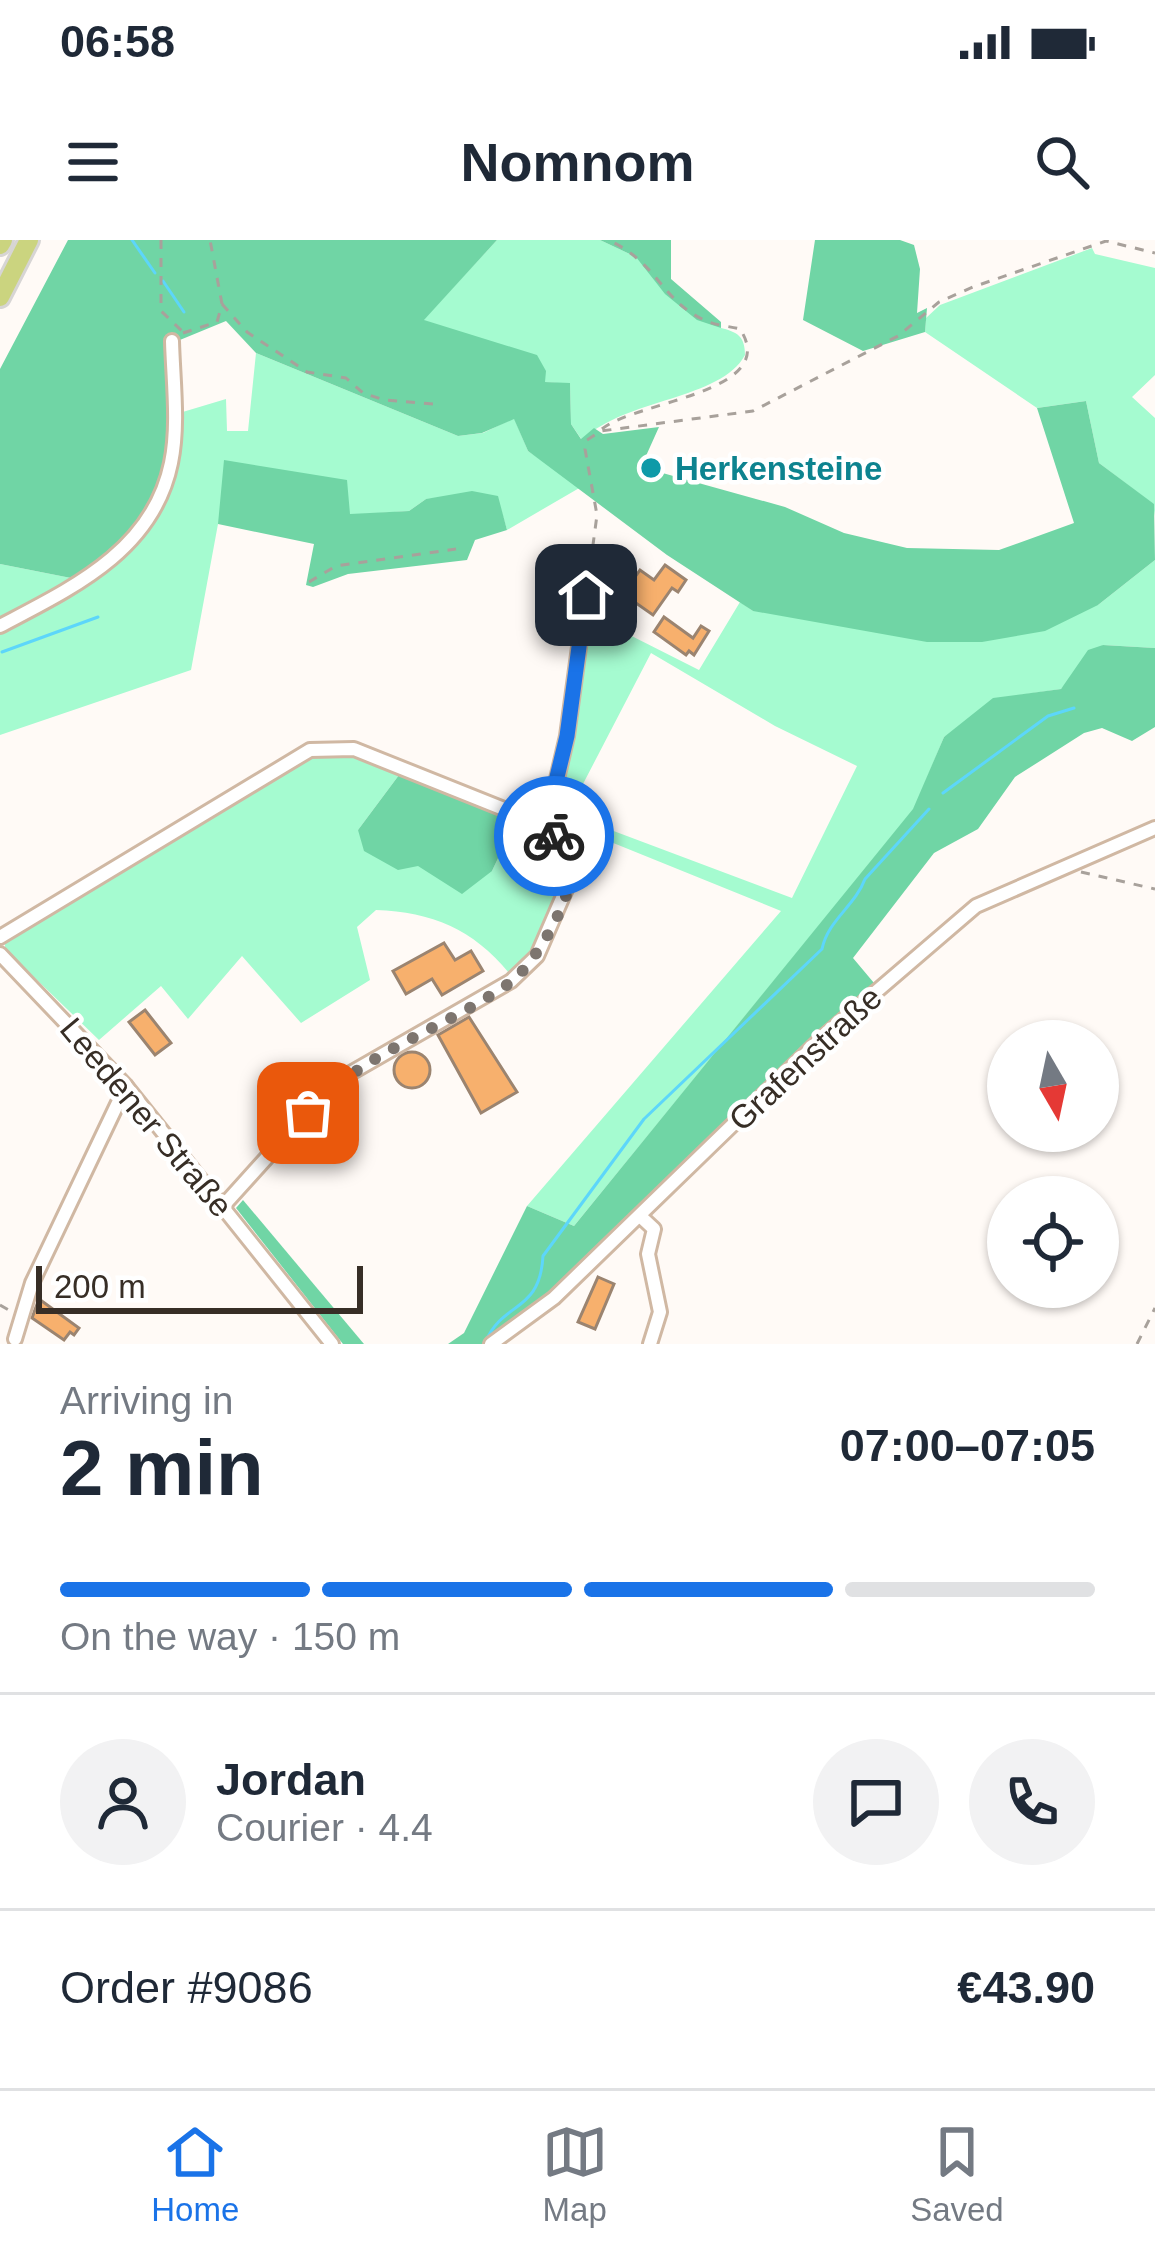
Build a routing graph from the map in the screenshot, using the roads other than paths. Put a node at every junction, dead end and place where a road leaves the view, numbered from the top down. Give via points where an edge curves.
1 (29, 240) edge
2 (0, 297) edge
3 (178, 336) road end
4 (586, 595) road end
5 (0, 626) edge
6 (545, 826) junction
7 (1155, 827) edge
8 (0, 937) edge
9 (0, 954) edge
10 (126, 1086) junction
11 (224, 1205) junction
12 (640, 1216) junction
13 (15, 1339) dead end
14 (332, 1344) edge
15 (491, 1344) edge
16 (650, 1344) edge

1 - 2 highway
3 - 5 street via 172,461 146,524 79,585
4 - 6 street
6 - 8 street via 354,749 310,750
6 - 11 street via 568,854 570,880 537,956 511,981 335,1082
7 - 12 street, Grafenstraße via 976,906 821,1039
9 - 10 street, Leedener Straße
10 - 11 street, Leedener Straße
10 - 13 street
11 - 14 street, Leedener Straße
12 - 15 street, Grafenstraße via 554,1298
12 - 16 street via 654,1229 648,1254 660,1312

